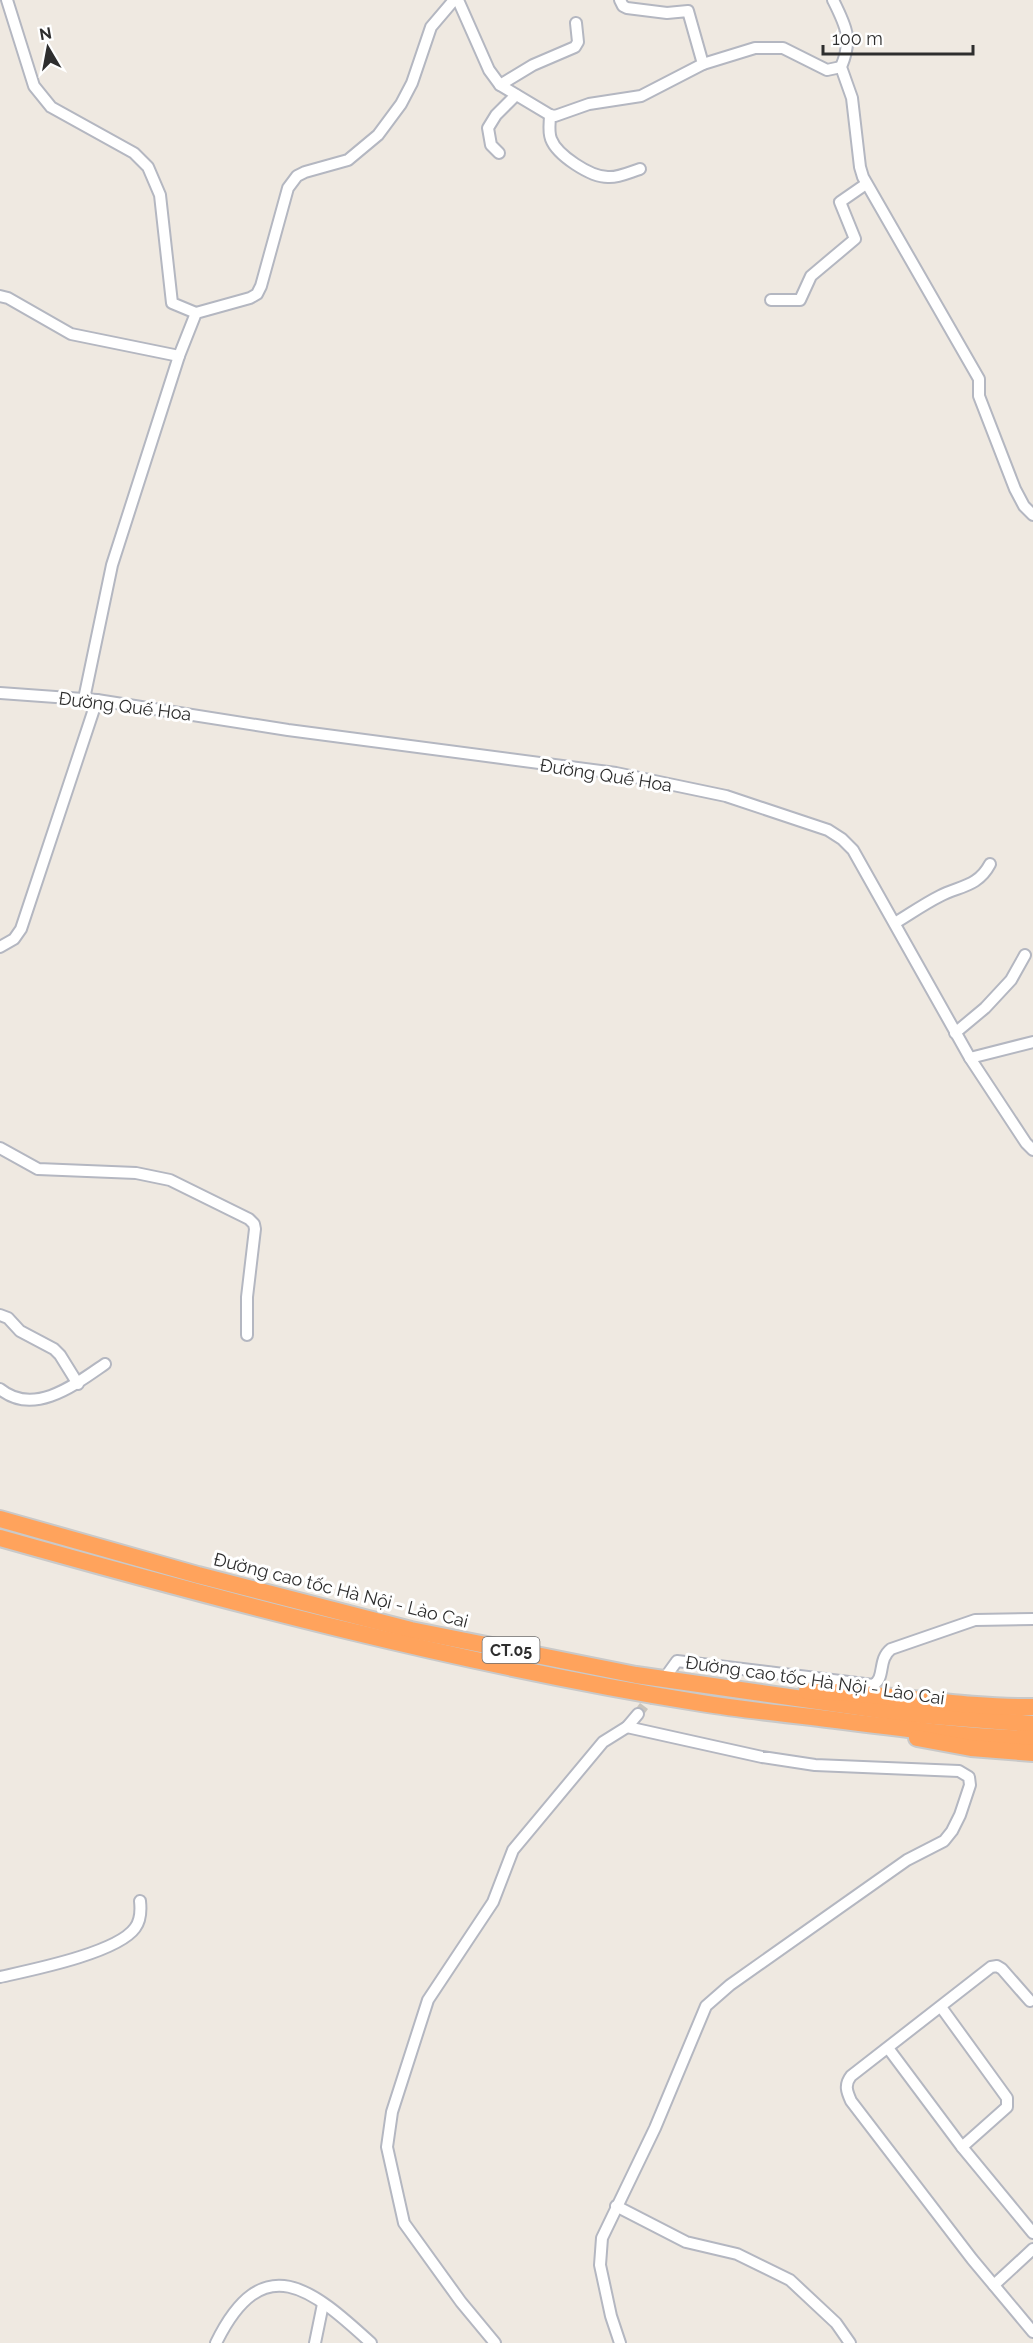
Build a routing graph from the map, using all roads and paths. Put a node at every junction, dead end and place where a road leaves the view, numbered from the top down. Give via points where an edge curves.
1 (7, 0) edge
2 (456, 0) edge
3 (620, 0) edge
4 (689, 0) edge
5 (833, 0) edge
6 (684, 11) junction
7 (576, 23) dead end
8 (703, 64) junction
9 (841, 67) junction
10 (500, 85) junction
11 (516, 95) junction
12 (550, 115) junction
13 (499, 153) dead end
14 (640, 169) dead end
15 (866, 184) junction
16 (0, 296) edge
17 (771, 300) dead end
18 (196, 313) junction
19 (179, 356) junction
20 (1033, 514) edge
21 (0, 693) edge
22 (84, 699) junction
23 (97, 700) junction
24 (990, 864) dead end
25 (895, 923) junction
26 (0, 947) edge
27 (1025, 955) dead end
28 (955, 1033) junction
29 (1033, 1042) edge
30 (970, 1058) junction
31 (0, 1148) edge
32 (1033, 1150) edge
33 (0, 1315) edge
34 (247, 1335) dead end
35 (105, 1365) dead end
36 (78, 1384) junction
37 (0, 1389) edge
38 (0, 1520) edge
39 (0, 1538) edge
40 (1033, 1619) edge
41 (664, 1679) tunnel mouth
42 (733, 1690) junction
43 (1033, 1707) edge
44 (638, 1714) tunnel mouth
45 (843, 1721) junction
46 (1033, 1724) edge
47 (627, 1727) junction
48 (1033, 1739) edge
49 (1033, 1753) edge
50 (140, 1901) dead end
51 (0, 1977) edge
52 (1030, 2001) dead end
53 (940, 2007) junction
54 (888, 2048) junction
55 (962, 2147) junction
56 (616, 2206) junction
57 (1033, 2233) edge
58 (1033, 2249) edge
59 (994, 2285) junction
60 (323, 2304) junction
61 (1033, 2332) edge
62 (218, 2342) edge
63 (315, 2343) edge
64 (371, 2343) edge
65 (495, 2343) edge
66 (621, 2343) edge
67 (850, 2343) edge

1 - 18 street via 34,86 51,107 134,153 148,167 160,195 172,303
2 - 10 street
2 - 18 street via 431,27 412,83 378,135 348,160 305,172 288,188 257,294
3 - 6 street via 627,8
4 - 6 street
5 - 9 street via 848,39
6 - 8 street via 689,14
7 - 10 street via 575,47
8 - 9 street via 765,47 783,48 827,70
8 - 12 street via 641,96
9 - 15 street via 852,98 860,167
10 - 11 street
11 - 12 street
11 - 13 street via 488,128 491,145
12 - 14 street via 552,140 570,160 598,176
15 - 17 street via 840,202 855,239 811,276 800,300
15 - 20 street via 979,379 979,396 1015,489
16 - 19 street via 71,334
18 - 19 street
19 - 22 street via 112,565
21 - 22 street, Đường Quế Hoa
22 - 23 street, Đường Quế Hoa
23 - 25 street, Đường Quế Hoa via 288,730 616,773 726,796 828,830 842,839 853,850
23 - 26 street via 21,929 14,939
24 - 25 street via 963,889 937,897
25 - 28 street, Đường Quế Hoa
27 - 28 street via 1011,980
28 - 30 street, Đường Quế Hoa
29 - 30 street
30 - 32 street, Đường Quế Hoa
31 - 34 street via 38,1169 136,1173 170,1180 249,1219 255,1229
33 - 36 street via 54,1349
35 - 36 street
36 - 37 street via 28,1401 18,1400
38 - 42 highway, Đường cao tốc Hà Nội - Lào Cai / CT.05 via 411,1630 636,1675
39 - 45 highway, Đường cao tốc Hà Nội - Lào Cai / CT.05 via 408,1646 703,1704
40 - 41 street via 975,1620 891,1649 882,1660 880,1678 873,1685 677,1660
42 - 43 highway via 834,1691 948,1704
42 - 46 highway, Đường cao tốc Hà Nội - Lào Cai / CT.05 via 908,1714
44 - 47 street
45 - 48 highway, Đường cao tốc Hà Nội - Lào Cai / CT.05
45 - 49 highway via 950,1745
47 - 56 street via 815,1766 959,1771 969,1777 970,1785 956,1824 944,1841 907,1860 709,2003
47 - 65 street via 603,1742 513,1850 493,1902 428,2000 392,2112 387,2147 404,2223
50 - 51 street via 136,1926 120,1941 65,1961
52 - 53 street via 997,1966 981,1972
53 - 54 street
53 - 55 street via 1007,2098 1007,2107
54 - 55 street
54 - 59 street via 848,2080 849,2097
55 - 57 street
56 - 66 street via 602,2238 599,2259
56 - 67 street via 686,2242 737,2254 790,2280 836,2323
58 - 59 street
59 - 61 street
60 - 62 street via 291,2286 273,2286 248,2296
60 - 63 street
60 - 64 street

